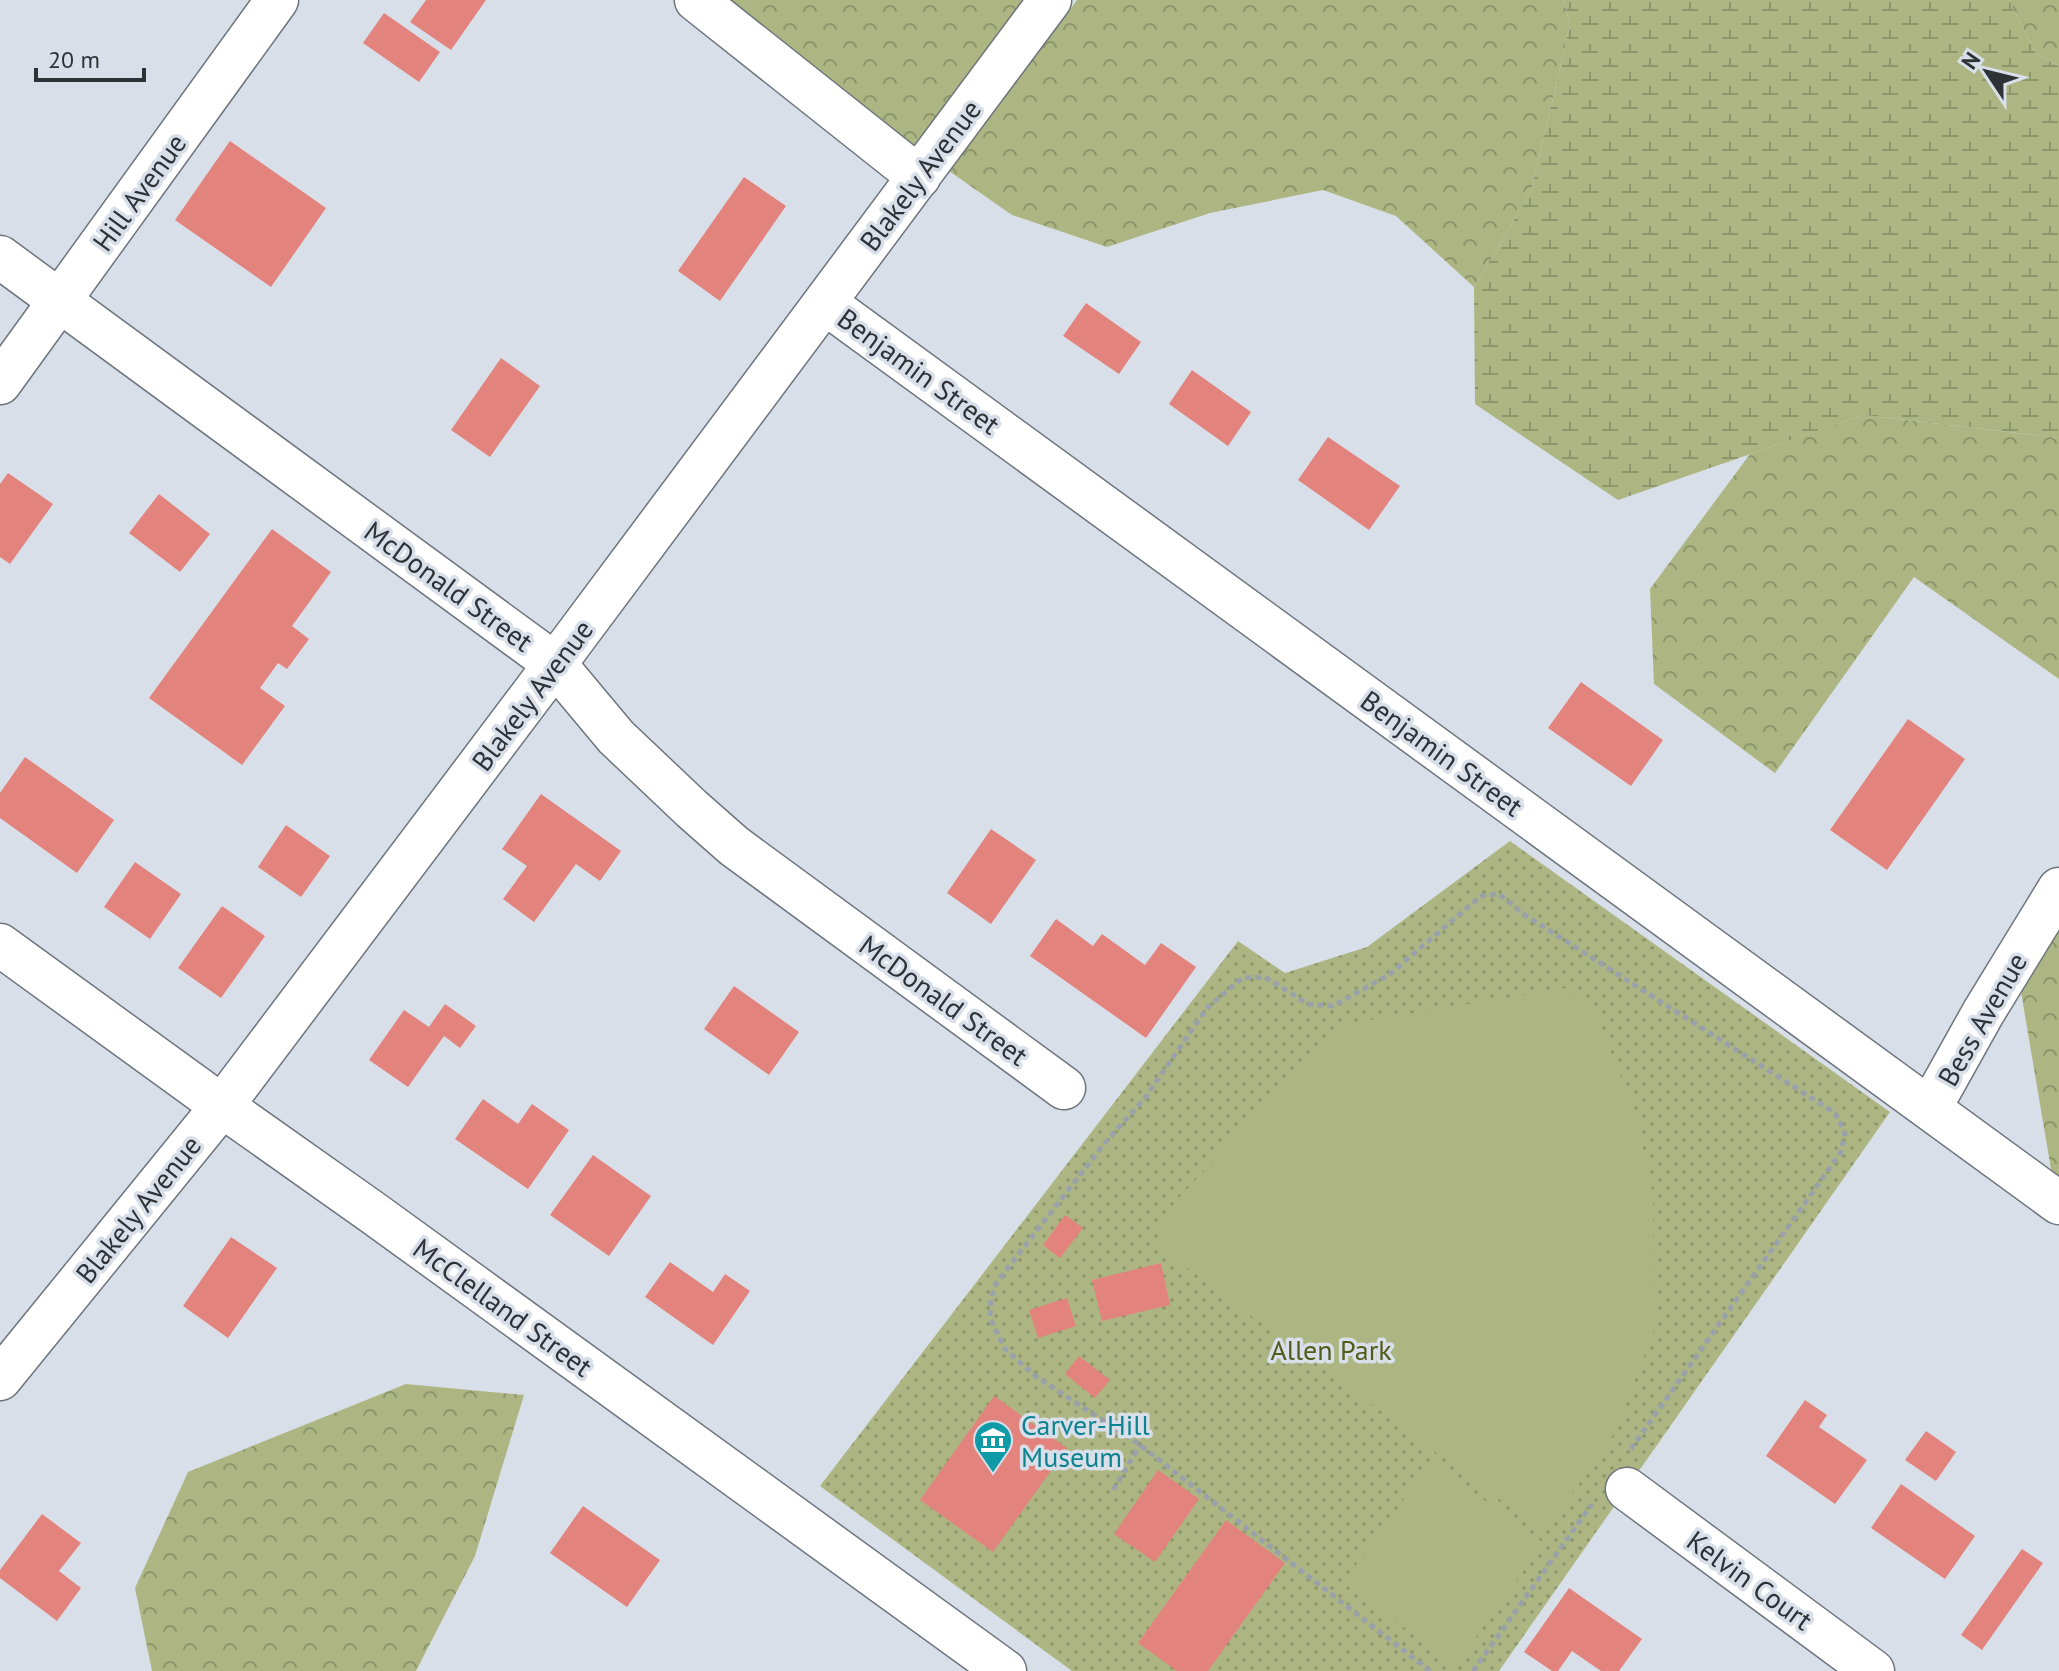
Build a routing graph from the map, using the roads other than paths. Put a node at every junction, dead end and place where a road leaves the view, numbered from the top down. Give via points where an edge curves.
1 (277, 0) edge
2 (696, 0) edge
3 (1050, 0) edge
4 (919, 177) junction
5 (0, 257) edge
6 (60, 301) junction
7 (825, 303) junction
8 (0, 383) edge
9 (555, 664) junction
10 (2059, 889) edge
11 (0, 945) edge
12 (1064, 1088) dead end
13 (222, 1106) junction
14 (1930, 1108) junction
15 (2059, 1203) edge
16 (0, 1379) edge
17 (1613, 1485) road end
18 (1005, 1671) edge
19 (1873, 1671) edge

1 - 6 street, Hill Avenue
2 - 4 street
3 - 4 street, Blakely Avenue
4 - 7 street, Blakely Avenue
5 - 6 street, McDonald Street
6 - 8 street, Hill Avenue
6 - 9 street, McDonald Street
7 - 9 street, Blakely Avenue
7 - 14 street, Benjamin Street
9 - 12 street, McDonald Street via 616,737 734,846
9 - 13 street, Blakely Avenue
10 - 14 street, Bess Avenue
11 - 13 street, McClelland Street
13 - 16 street, Blakely Avenue
13 - 18 street, McClelland Street
14 - 15 street, Benjamin Street
17 - 19 street, Kelvin Court

